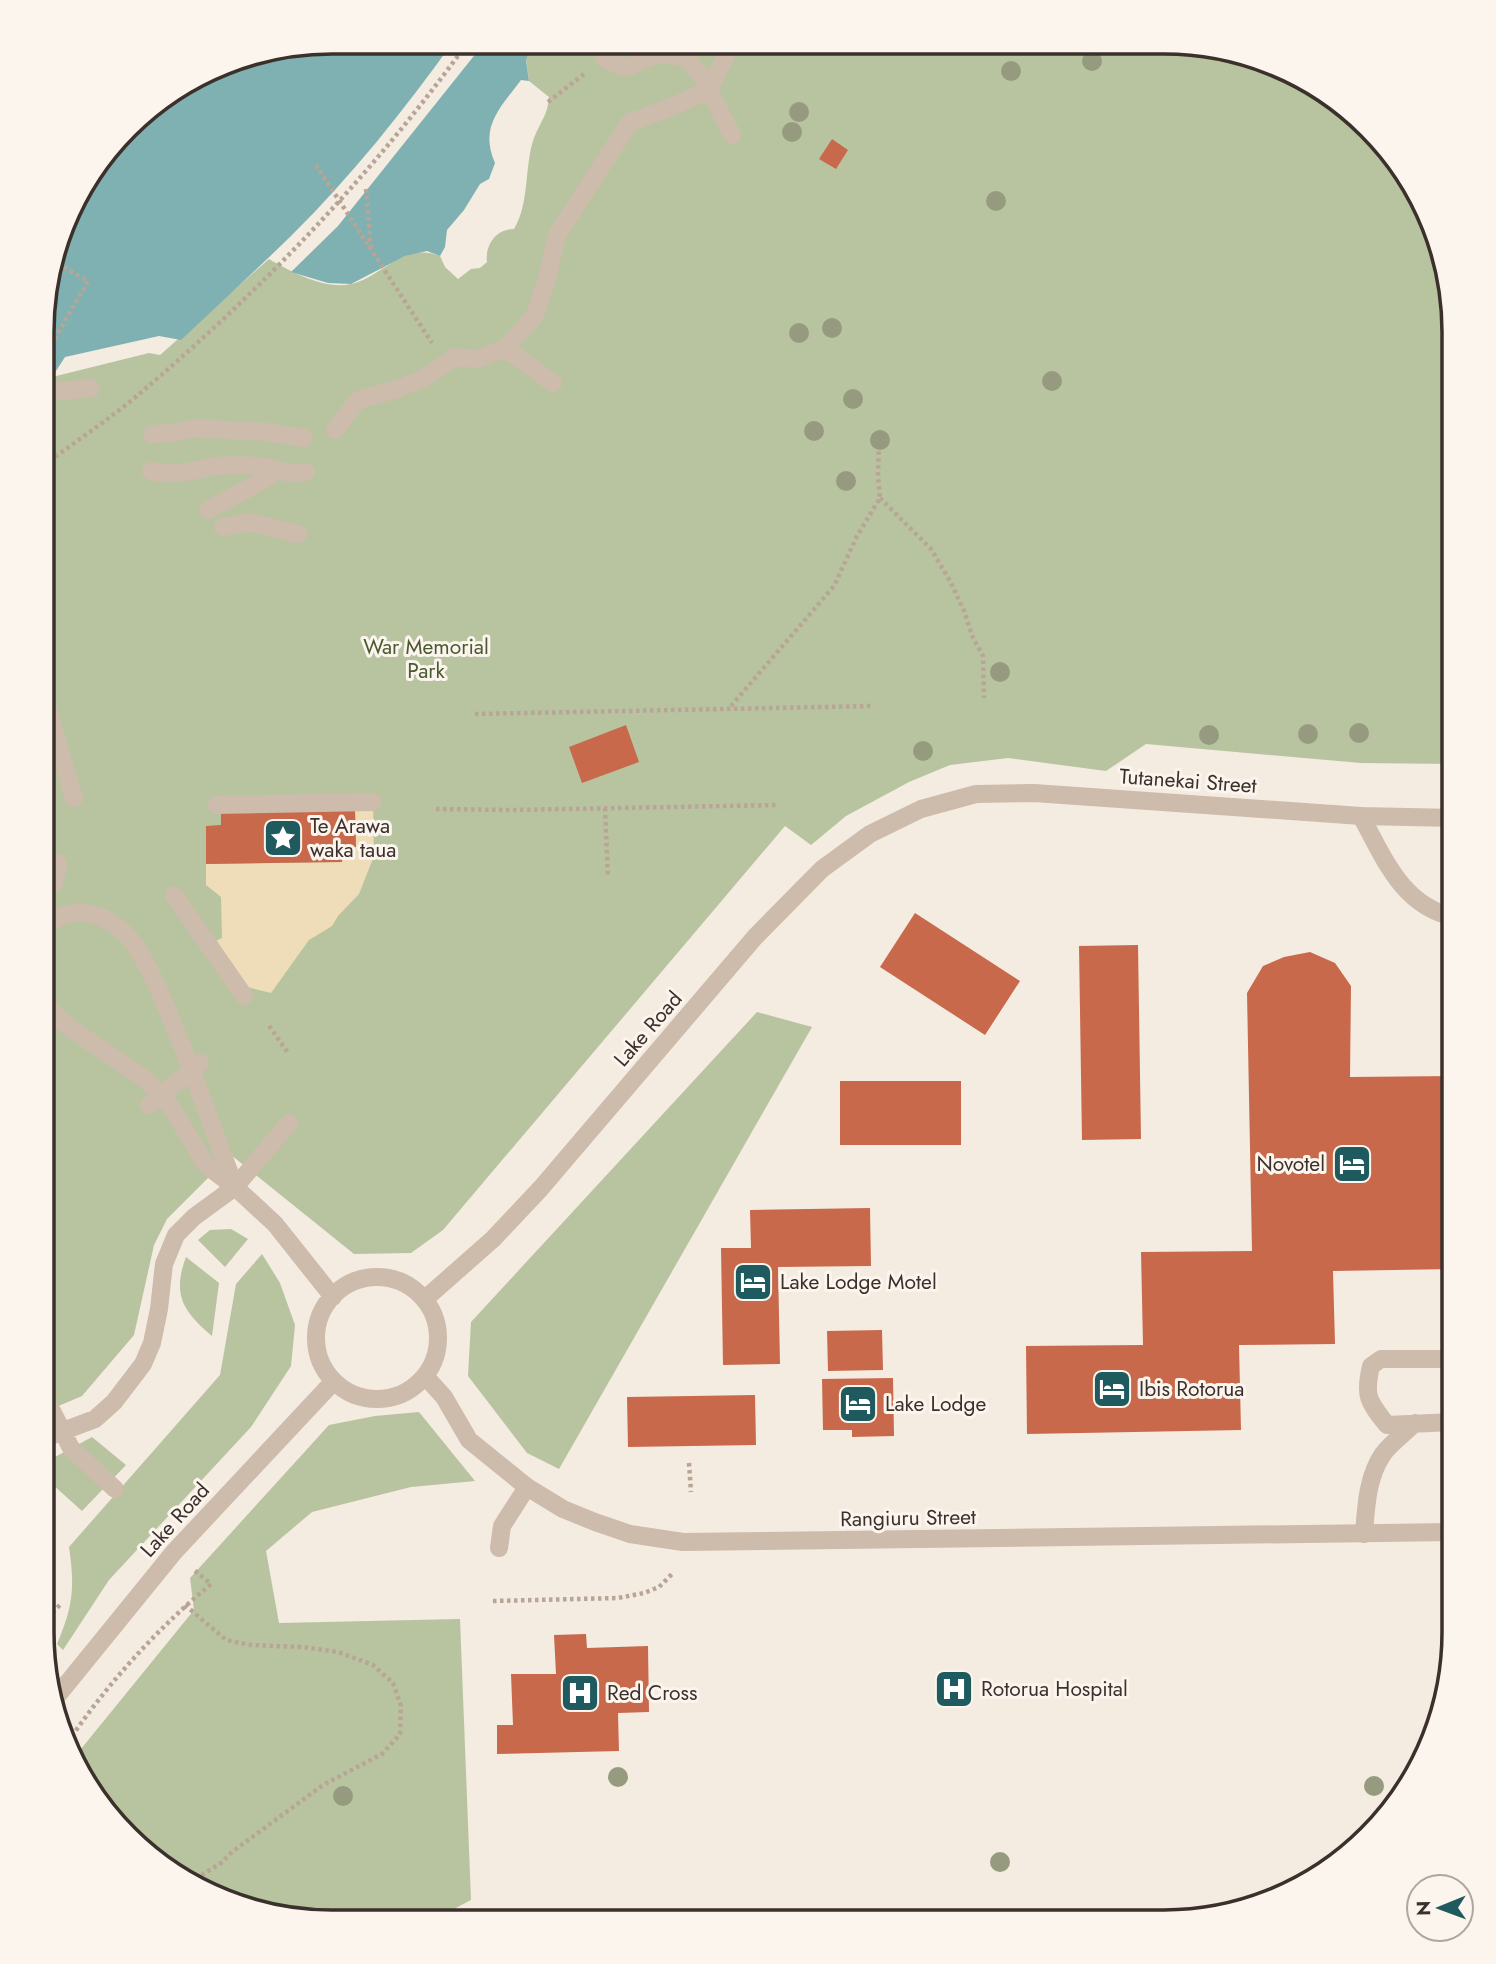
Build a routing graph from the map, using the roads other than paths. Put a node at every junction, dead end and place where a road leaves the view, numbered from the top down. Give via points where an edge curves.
1 (657, 54) joint
2 (727, 54) edge
3 (604, 58) dead end
4 (709, 90) junction
5 (732, 135) dead end
6 (503, 350) junction
7 (553, 383) dead end
8 (91, 388) dead end
9 (54, 389) edge
10 (335, 430) dead end
11 (152, 434) dead end
12 (304, 438) dead end
13 (152, 471) dead end
14 (277, 471) junction
15 (306, 472) dead end
16 (208, 510) dead end
17 (223, 527) dead end
18 (298, 534) dead end
19 (54, 730) edge
20 (74, 798) dead end
21 (373, 802) dead end
22 (217, 805) dead end
23 (921, 809) joint
24 (1361, 816) junction
25 (1442, 818) edge
26 (58, 863) dead end
27 (54, 884) edge
28 (174, 895) dead end
29 (1442, 911) edge
30 (54, 920) edge
31 (244, 996) dead end
32 (54, 1013) edge
33 (196, 1067) junction
34 (155, 1100) junction
35 (289, 1123) dead end
36 (234, 1187) junction
37 (332, 1297) junction
38 (425, 1299) junction
39 (1442, 1359) edge
40 (425, 1376) junction
41 (334, 1381) junction
42 (54, 1416) edge
43 (1442, 1422) edge
44 (1415, 1423) junction
45 (62, 1433) junction
46 (54, 1436) edge
47 (527, 1487) junction
48 (115, 1489) dead end
49 (1442, 1532) edge
50 (1364, 1534) junction
51 (499, 1548) dead end
52 (61, 1691) edge

1 - 3 street via 622,67
1 - 4 street via 685,57
2 - 4 street
4 - 5 street
4 - 6 street via 630,122 557,235 534,317
6 - 7 street
6 - 10 street via 478,359 455,357 424,378 358,400
8 - 9 street
11 - 12 street via 194,428
13 - 14 street via 166,475 208,467 260,466
14 - 15 street
14 - 16 street
17 - 18 street via 250,522
19 - 20 street
21 - 22 street
23 - 24 street, Tutanekai Street via 976,794 1034,793
23 - 38 street, Lake Road via 870,834 822,869 755,937 493,1240
24 - 25 street, Tutanekai Street
24 - 29 street via 1393,875 1411,897
26 - 27 street
28 - 31 street
30 - 33 street via 84,912 117,926 133,943
32 - 34 street via 148,1081
33 - 34 street
33 - 36 street
34 - 36 street via 172,1108 206,1165
35 - 36 street
36 - 37 street via 275,1224
36 - 45 street via 176,1235 164,1264 159,1310 143,1364 104,1412
37 - 38 street via 349,1284 389,1278
37 - 41 street via 322,1312 317,1348
38 - 40 street via 438,1337
39 - 44 street via 1381,1359 1371,1366 1366,1395 1371,1406 1387,1425
40 - 41 street via 398,1396 381,1399 364,1398
40 - 47 street, Rangiuru Street via 444,1397 469,1440
41 - 52 street, Lake Road via 174,1552
42 - 45 street
43 - 44 street
44 - 50 street via 1384,1454 1374,1474
45 - 46 street
45 - 48 street via 71,1448
47 - 50 street, Rangiuru Street via 594,1522 630,1534 683,1542
47 - 51 street via 502,1527
49 - 50 street, Rangiuru Street

